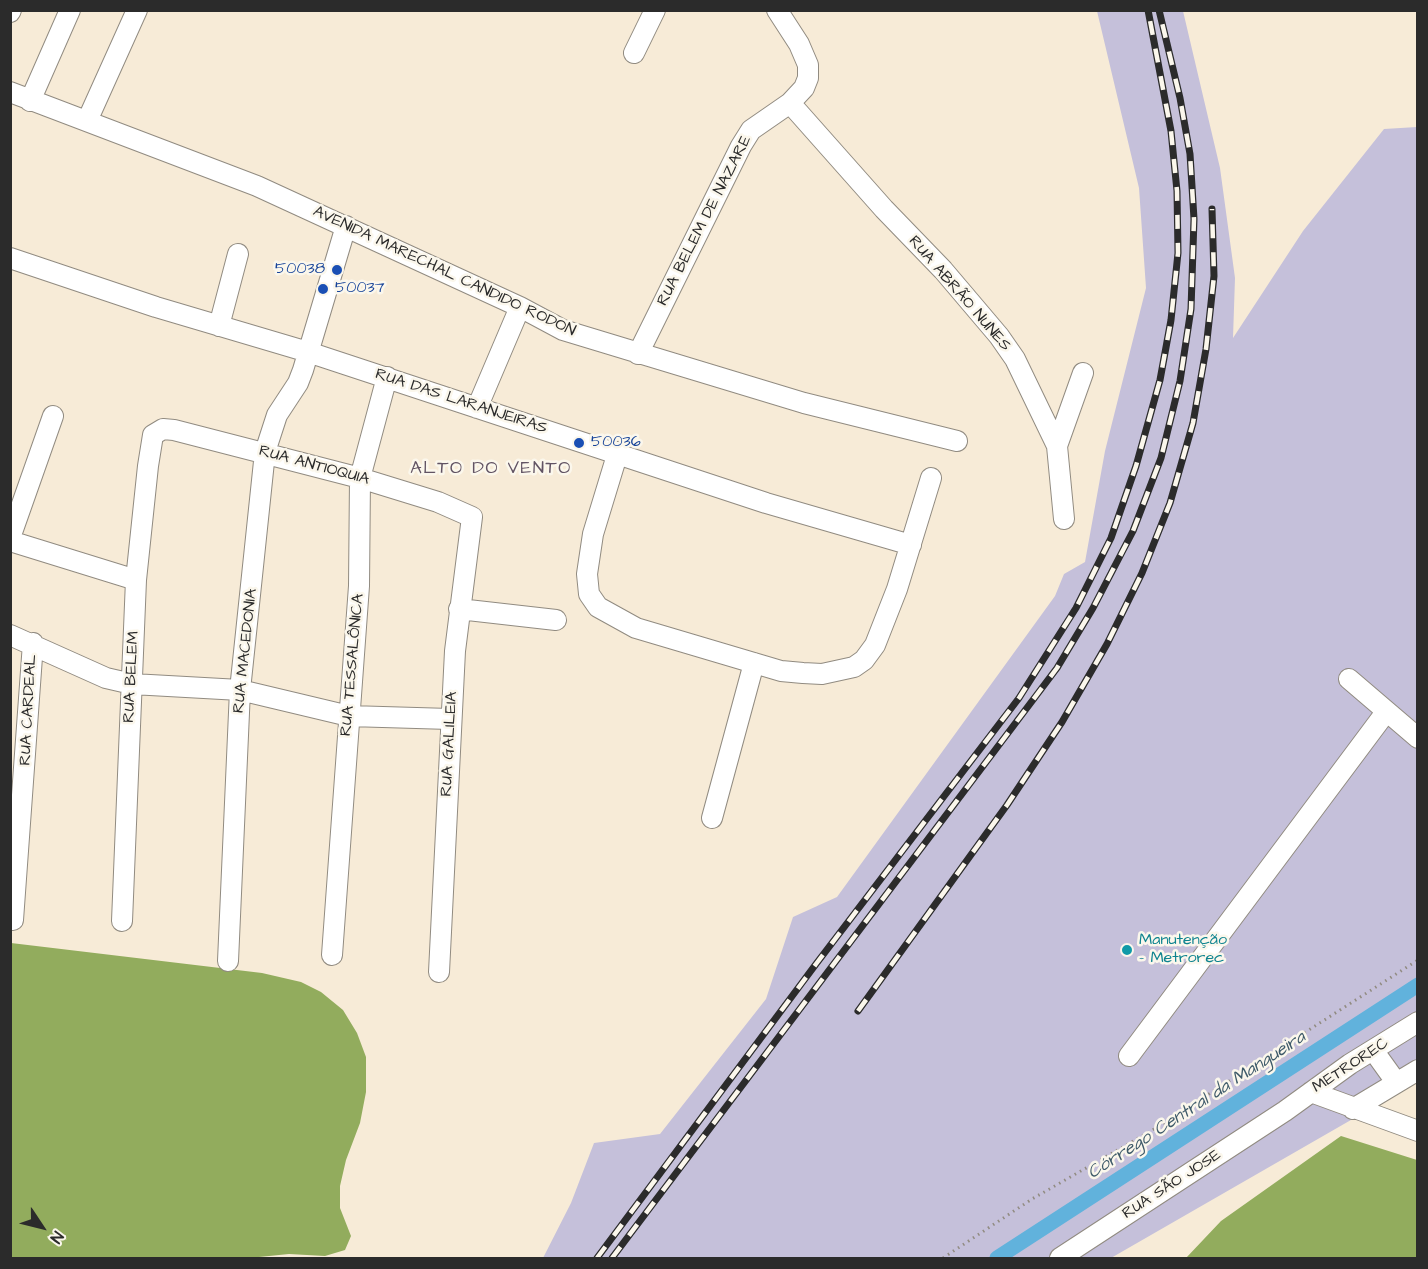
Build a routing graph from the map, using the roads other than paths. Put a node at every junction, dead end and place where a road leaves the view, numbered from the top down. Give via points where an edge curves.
1 (70, 10) edge
2 (137, 10) edge
3 (655, 10) edge
4 (777, 10) edge
5 (634, 53) dead end
6 (10, 92) edge
7 (30, 101) junction
8 (790, 103) junction
9 (87, 121) junction
10 (346, 226) junction
11 (238, 254) dead end
12 (10, 258) edge
13 (520, 307) junction
14 (219, 326) junction
15 (308, 352) junction
16 (638, 354) junction
17 (1083, 373) dead end
18 (387, 377) junction
19 (477, 408) junction
20 (53, 416) dead end
21 (153, 435) joint
22 (957, 441) dead end
23 (1057, 446) junction
24 (265, 452) junction
25 (618, 452) junction
26 (360, 478) junction
27 (931, 478) dead end
28 (472, 517) joint
29 (1064, 519) dead end
30 (10, 539) edge
31 (911, 545) junction
32 (136, 580) junction
33 (459, 609) junction
34 (556, 620) dead end
35 (10, 635) edge
36 (33, 643) junction
37 (754, 663) junction
38 (1349, 679) dead end
39 (132, 684) junction
40 (240, 690) junction
41 (1386, 712) junction
42 (349, 716) junction
43 (450, 719) junction
44 (1418, 738) edge
45 (712, 818) dead end
46 (13, 920) dead end
47 (122, 921) dead end
48 (332, 955) dead end
49 (228, 961) dead end
50 (439, 972) dead end
51 (1418, 1022) edge
52 (1373, 1050) junction
53 (1129, 1056) dead end
54 (1418, 1070) edge
55 (1396, 1082) junction
56 (1311, 1092) junction
57 (1353, 1109) junction
58 (1285, 1110) joint
59 (1418, 1131) edge
60 (1060, 1258) edge

1 - 7 street
2 - 9 street
3 - 5 street
4 - 8 street, RUA BELEM DE NAZARE via 808,65 804,88
6 - 7 street, AVENIDA MARECHAL CANDIDO RODON
7 - 9 street, AVENIDA MARECHAL CANDIDO RODON
8 - 16 street, RUA BELEM DE NAZARE via 751,130 741,146
8 - 23 street, RUA ABRÃO NUNES via 999,336 1024,376
9 - 10 street, AVENIDA MARECHAL CANDIDO RODON via 258,186
10 - 13 street, AVENIDA MARECHAL CANDIDO RODON
10 - 15 street, RUA MACEDONIA
11 - 14 street
12 - 14 street, RUA DAS LARANJEIRAS
13 - 16 street, AVENIDA MARECHAL CANDIDO RODON via 563,330
13 - 19 street
14 - 15 street, RUA DAS LARANJEIRAS
15 - 18 street, RUA DAS LARANJEIRAS
15 - 24 street, RUA MACEDONIA via 298,383 277,415
16 - 22 street, AVENIDA MARECHAL CANDIDO RODON via 804,403
17 - 23 street
18 - 19 street, RUA DAS LARANJEIRAS
18 - 26 street, RUA TESSALÔNICA
19 - 25 street, RUA DAS LARANJEIRAS
20 - 30 street
21 - 24 street, RUA ANTIOQUIA via 163,429 174,430
21 - 32 street, RUA BELEM
23 - 29 street, RUA ABRÃO NUNES
24 - 26 street, RUA ANTIOQUIA
24 - 40 street, RUA MACEDONIA
25 - 31 street, RUA DAS LARANJEIRAS via 766,503
25 - 37 street via 592,534 589,594 598,607 636,628
26 - 28 street, RUA ANTIOQUIA
26 - 42 street, RUA TESSALÔNICA via 359,586
27 - 31 street
28 - 33 street, RUA GALILEIA
30 - 32 street
31 - 37 street via 875,645 864,660 841,671 803,673
32 - 39 street, RUA BELEM
33 - 34 street
33 - 43 street, RUA GALILEIA
35 - 36 street
36 - 39 street via 97,674
36 - 46 street, RUA CARDEAL
37 - 45 street
38 - 41 street
39 - 40 street
39 - 47 street, RUA BELEM
40 - 42 street
40 - 49 street, RUA MACEDONIA
41 - 44 street
41 - 53 street
42 - 43 street
42 - 48 street, RUA TESSALÔNICA
43 - 50 street, RUA GALILEIA
51 - 52 street, METROREC
52 - 55 street
52 - 56 street, METROREC
54 - 55 street
55 - 57 street
56 - 57 street
56 - 58 street, METROREC
57 - 59 street
58 - 60 street, RUA SÃO JOSE

